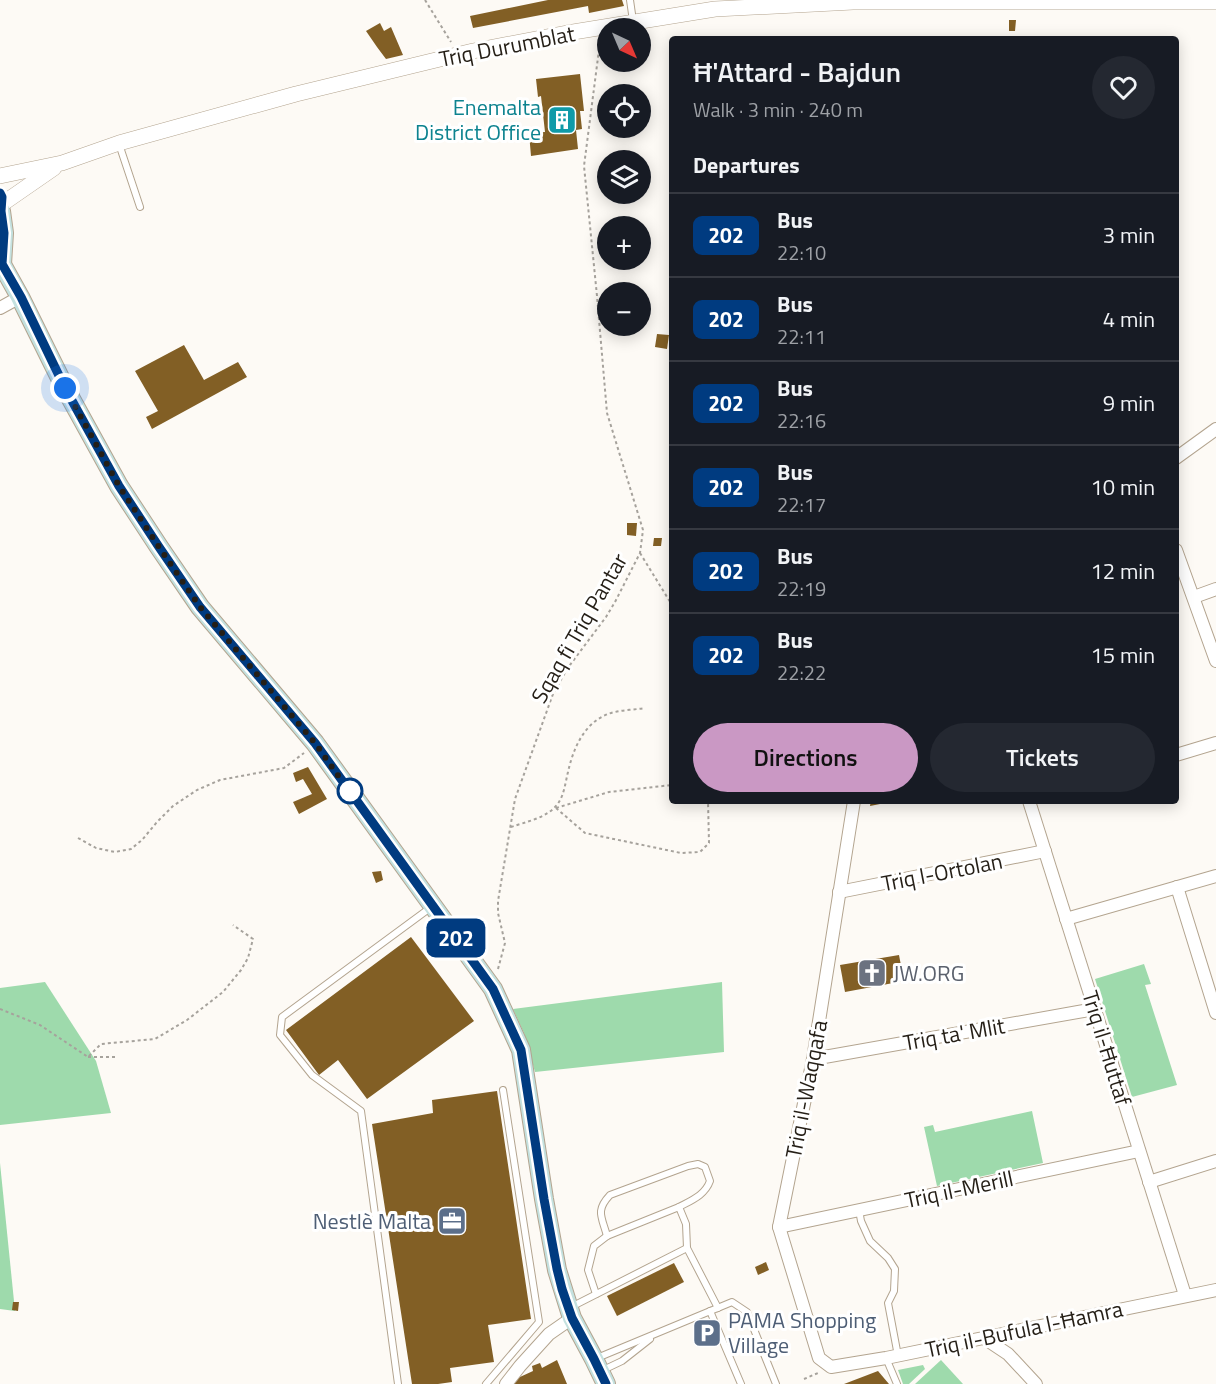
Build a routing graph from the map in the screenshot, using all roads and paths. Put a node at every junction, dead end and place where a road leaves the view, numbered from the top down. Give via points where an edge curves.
1 (425, 0) edge
2 (630, 0) edge
3 (1216, 2) edge
4 (718, 5) edge
5 (632, 18) edge
6 (651, 18) edge
7 (597, 29) edge
8 (459, 54) junction
9 (597, 66) edge
10 (119, 143) junction
11 (62, 163) junction
12 (0, 176) edge
13 (1, 205) edge
14 (140, 207) dead end
15 (3, 267) edge
16 (21, 297) junction
17 (0, 308) edge
18 (1216, 429) edge
19 (1179, 456) edge
20 (640, 553) junction
21 (1179, 558) edge
22 (1216, 589) edge
23 (1194, 597) junction
24 (669, 600) edge
25 (1216, 661) edge
26 (645, 708) dead end
27 (315, 743) junction
28 (1216, 743) edge
29 (1179, 753) edge
30 (669, 785) edge
31 (708, 804) edge
32 (854, 804) edge
33 (1030, 804) edge
34 (556, 807) junction
35 (510, 827) junction
36 (78, 838) dead end
37 (1045, 851) junction
38 (1216, 876) edge
39 (1177, 887) junction
40 (839, 892) junction
41 (433, 906) junction
42 (1066, 919) junction
43 (233, 925) dead end
44 (493, 989) junction
45 (0, 1009) edge
46 (1095, 1009) junction
47 (1216, 1013) edge
48 (88, 1057) junction
49 (118, 1057) dead end
50 (813, 1059) junction
51 (504, 1090) dead end
52 (1140, 1151) junction
53 (1216, 1161) edge
54 (1149, 1182) junction
55 (679, 1207) junction
56 (859, 1210) junction
57 (779, 1227) junction
58 (607, 1236) junction
59 (687, 1248) junction
60 (1216, 1290) edge
61 (596, 1294) junction
62 (1185, 1295) junction
63 (718, 1308) junction
64 (710, 1311) junction
65 (570, 1313) junction
66 (539, 1322) junction
67 (1016, 1330) junction
68 (658, 1333) junction
69 (549, 1334) junction
70 (984, 1338) junction
71 (1008, 1354) junction
72 (892, 1357) junction
73 (831, 1367) joint
74 (600, 1372) edge
75 (398, 1384) edge
76 (486, 1384) edge
77 (506, 1384) edge
78 (741, 1384) edge
79 (777, 1384) edge
80 (897, 1384) edge
81 (1036, 1384) edge

1 - 8 path
2 - 5 lane
3 - 4 street, Triq Durumblat
4 - 6 street, Triq Durumblat
7 - 8 street, Triq Durumblat
8 - 10 street, Triq Durumblat
9 - 20 path, Sqaq fi Triq Pantar via 584,166 607,413 643,530
10 - 11 street, Triq Durumblat
10 - 14 lane
11 - 12 street, Triq Durumblat
11 - 13 street, Triq Durumblat
13 - 15 main road
15 - 16 main road
16 - 17 street
16 - 27 main road via 108,467 159,547 200,607
18 - 19 street
20 - 24 path
20 - 35 path, Sqaq fi Triq Pantar via 606,617 553,694 514,799
21 - 23 street
22 - 23 street
23 - 25 street
26 - 34 path via 610,713 588,728 573,754 565,789
27 - 36 path via 284,768 220,780 197,790 174,806 130,849 115,852 96,848
27 - 41 main road
28 - 29 street
30 - 34 path via 609,792
31 - 34 path via 709,843 700,852 681,853 585,833
32 - 40 street, Triq il-Waqqafa
33 - 37 street, Triq il-Ħuttaf
34 - 35 path
35 - 44 path, Sqaq fi Triq Pantar via 498,901 505,943
37 - 40 street, Triq l-Ortolan
37 - 42 street, Triq il-Ħuttaf
38 - 39 street
39 - 42 street
39 - 47 street
40 - 50 street, Triq il-Waqqafa
41 - 44 main road
41 - 75 lane via 282,1017 280,1035 312,1075 361,1111
42 - 46 street, Triq il-Ħuttaf
43 - 48 path via 253,939 248,958 223,992 155,1039 100,1044
44 - 65 main road via 521,1050 546,1210
45 - 48 path via 40,1025
46 - 50 street, Triq ta' Mlit
46 - 52 street, Triq il-Ħuttaf
48 - 49 path
50 - 57 street, Triq il-Waqqafa
51 - 66 lane
52 - 54 street, Triq il-Ħuttaf
52 - 56 street, Triq il-Merill
53 - 54 street
54 - 62 street, Triq il-Ħuttaf
55 - 58 lane
55 - 58 lane via 707,1189 710,1181 705,1167 688,1166 610,1195 600,1211
55 - 59 lane via 686,1224
56 - 57 street, Triq il-Merill
56 - 72 lane via 870,1242 895,1269 894,1291 888,1303
57 - 73 street, Triq il-Waqqafa via 819,1358
58 - 61 lane via 594,1246 590,1258 588,1270
59 - 61 lane
59 - 63 lane
60 - 62 street, Triq il-Bufula l-Ħamra
61 - 65 lane
62 - 67 street, Triq il-Bufula l-Ħamra
63 - 64 lane
63 - 79 lane via 732,1302 747,1312
64 - 68 lane
64 - 78 lane
65 - 69 street
65 - 74 main road
66 - 69 lane
66 - 76 lane
67 - 70 street, Triq il-Bufula l-Ħamra
67 - 71 street
68 - 74 lane
68 - 74 lane
69 - 77 street
70 - 71 street
70 - 72 street, Triq il-Bufula l-Ħamra
71 - 81 street
72 - 73 street, Triq il-Bufula l-Ħamra
72 - 80 lane

